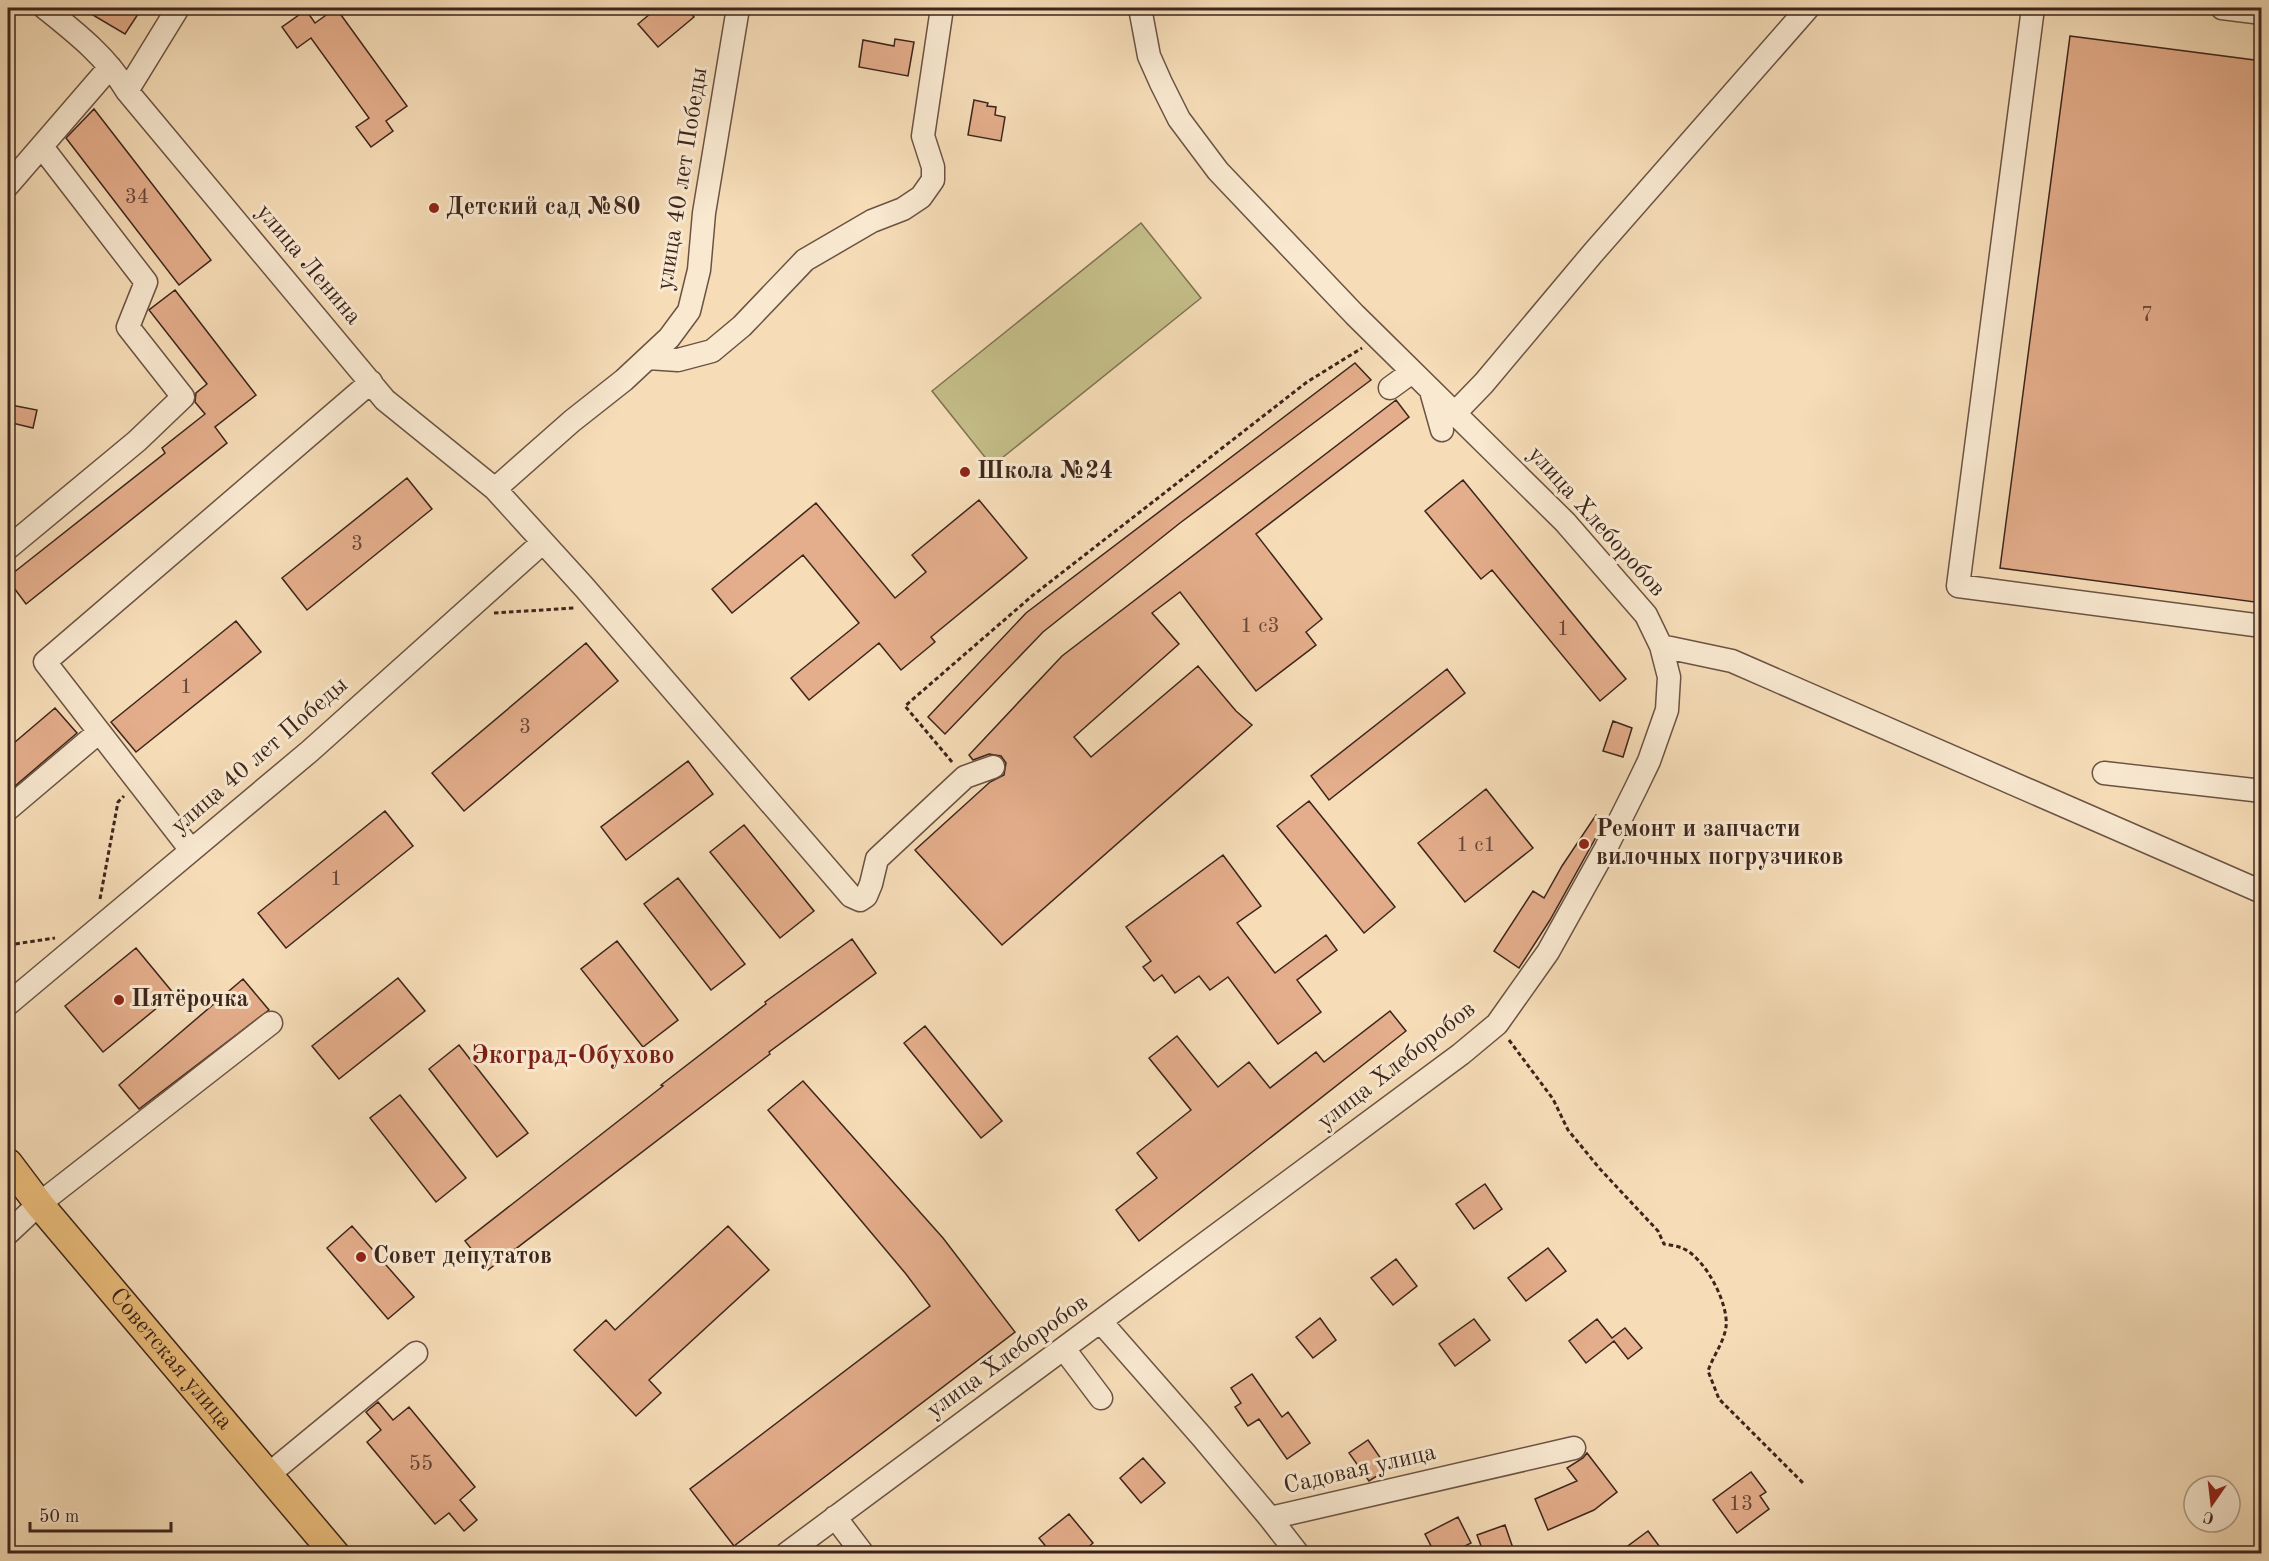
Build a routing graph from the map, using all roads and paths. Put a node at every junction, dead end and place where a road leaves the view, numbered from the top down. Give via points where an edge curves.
1 (45, 8) edge
2 (178, 8) edge
3 (738, 8) edge
4 (942, 8) edge
5 (1140, 8) edge
6 (1808, 8) edge
7 (2033, 8) edge
8 (2222, 8) edge
9 (2262, 13) edge
10 (110, 67) junction
11 (127, 91) junction
12 (42, 147) junction
13 (8, 185) edge
14 (1378, 338) junction
15 (648, 358) junction
16 (1412, 372) junction
17 (371, 382) junction
18 (1390, 388) dead end
19 (1448, 422) junction
20 (495, 489) junction
21 (542, 543) junction
22 (8, 548) edge
23 (600, 606) junction
24 (462, 616) junction
25 (2262, 626) edge
26 (1662, 646) junction
27 (99, 732) junction
28 (993, 767) dead end
29 (2104, 773) dead end
30 (965, 777) junction
31 (140, 784) junction
32 (2262, 791) edge
33 (8, 809) edge
34 (191, 850) junction
35 (2262, 892) edge
36 (95, 931) junction
37 (8, 945) edge
38 (8, 1004) edge
39 (271, 1023) dead end
40 (1497, 1024) junction
41 (8, 1163) edge
42 (39, 1204) junction
43 (8, 1233) edge
44 (1101, 1322) junction
45 (1064, 1349) junction
46 (416, 1353) dead end
47 (1101, 1398) dead end
48 (1574, 1448) dead end
49 (269, 1474) junction
50 (1803, 1483) dead end
51 (835, 1517) junction
52 (1270, 1518) junction
53 (811, 1546) edge
54 (335, 1554) edge
55 (786, 1554) edge
56 (862, 1554) edge
57 (1298, 1554) edge

1 - 10 street, улица Ленина
2 - 11 street
3 - 15 street, улица 40 лет Победы via 704,213 699,270 689,310 669,339
4 - 15 street via 922,136 933,167 933,180 921,196 805,260 742,326 712,351 678,360
5 - 14 street, улица Хлеборобов via 1149,56 1179,119 1218,171
6 - 19 street
7 - 25 street via 1958,586
8 - 9 street
10 - 11 street, улица Ленина
10 - 12 street
11 - 17 street, улица Ленина
12 - 13 street
12 - 22 street via 146,282 128,327 183,397 137,441
14 - 16 street, улица Хлеборобов
14 - 30 path via 1307,382 1041,588 905,706
15 - 20 street, улица 40 лет Победы
16 - 18 street
16 - 19 street, улица Хлеборобов via 1431,390
17 - 20 street, улица Ленина via 385,400
17 - 27 street via 45,662
19 - 26 street, улица Хлеборобов via 1565,522 1646,615
20 - 21 street, улица Ленина
21 - 23 street, улица Ленина
21 - 24 street, улица 40 лет Победы
23 - 24 path
23 - 30 street, улица Ленина via 852,896 860,900 871,884 877,859
24 - 34 street, улица 40 лет Победы
26 - 35 street via 1732,661
26 - 40 street, улица Хлеборобов via 1669,677 1667,710 1649,761 1554,942
27 - 31 street
27 - 33 street
28 - 30 street
29 - 32 street
31 - 34 street
31 - 36 path via 118,802
34 - 36 street, улица 40 лет Победы
36 - 37 path
36 - 38 street, улица 40 лет Победы
39 - 42 street
40 - 44 street, улица Хлеборобов
40 - 50 path via 1553,1099 1568,1130 1600,1169 1658,1231 1664,1244 1690,1253 1711,1279 1726,1311 1722,1342 1708,1371 1719,1399
41 - 42 main road, Советская улица
42 - 43 street
42 - 49 main road, Советская улица
44 - 45 street, улица Хлеборобов
44 - 52 street, Садовая улица
45 - 47 street
45 - 51 street, улица Хлеборобов
46 - 49 street
48 - 52 street, Садовая улица
49 - 54 main road, Советская улица
51 - 53 street, улица Хлеборобов
51 - 56 street
52 - 57 street
53 - 55 street, улица Хлеборобов

